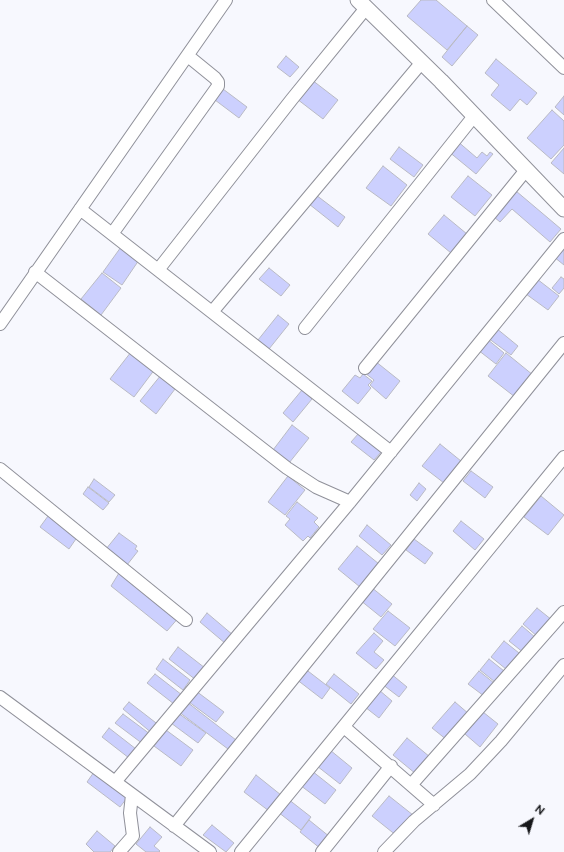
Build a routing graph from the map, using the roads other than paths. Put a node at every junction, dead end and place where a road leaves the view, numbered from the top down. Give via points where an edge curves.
1 (226, 0) edge
2 (493, 0) edge
3 (362, 4) edge
4 (188, 56) junction
5 (422, 62) junction
6 (564, 68) edge
7 (474, 116) junction
8 (526, 170) junction
9 (80, 209) junction
10 (564, 209) edge
11 (112, 234) junction
12 (564, 239) edge
13 (158, 270) junction
14 (35, 272) junction
15 (212, 312) junction
16 (0, 324) edge
17 (305, 328) dead end
18 (564, 343) edge
19 (365, 368) dead end
20 (391, 452) junction
21 (564, 457) edge
22 (0, 469) edge
23 (350, 502) junction
24 (564, 612) edge
25 (186, 620) dead end
26 (564, 665) edge
27 (0, 697) edge
28 (344, 727) junction
29 (391, 766) junction
30 (116, 782) junction
31 (411, 785) junction
32 (132, 795) junction
33 (434, 805) junction
34 (174, 826) junction
35 (202, 850) edge
36 (119, 852) edge
37 (241, 852) edge
38 (322, 852) edge
39 (384, 852) edge

1 - 4 street
2 - 6 street
3 - 5 street
3 - 13 street via 292,99
4 - 9 street
4 - 11 street via 215,78 218,82 216,91
5 - 7 street
5 - 15 street
7 - 8 street
7 - 17 street
8 - 10 street
8 - 19 street
9 - 11 street
9 - 14 street
11 - 13 street
12 - 20 street
13 - 15 street
14 - 16 street
14 - 23 street via 287,468 316,488
15 - 20 street
18 - 34 street
20 - 23 street
21 - 28 street
22 - 25 street
23 - 30 street
24 - 31 street
26 - 33 street via 501,741 470,774
27 - 30 street
28 - 29 street
28 - 37 street
29 - 31 street
29 - 38 street
30 - 32 street
31 - 33 street
32 - 34 street
32 - 36 street via 130,813 133,836
33 - 39 street via 414,821
34 - 35 street

